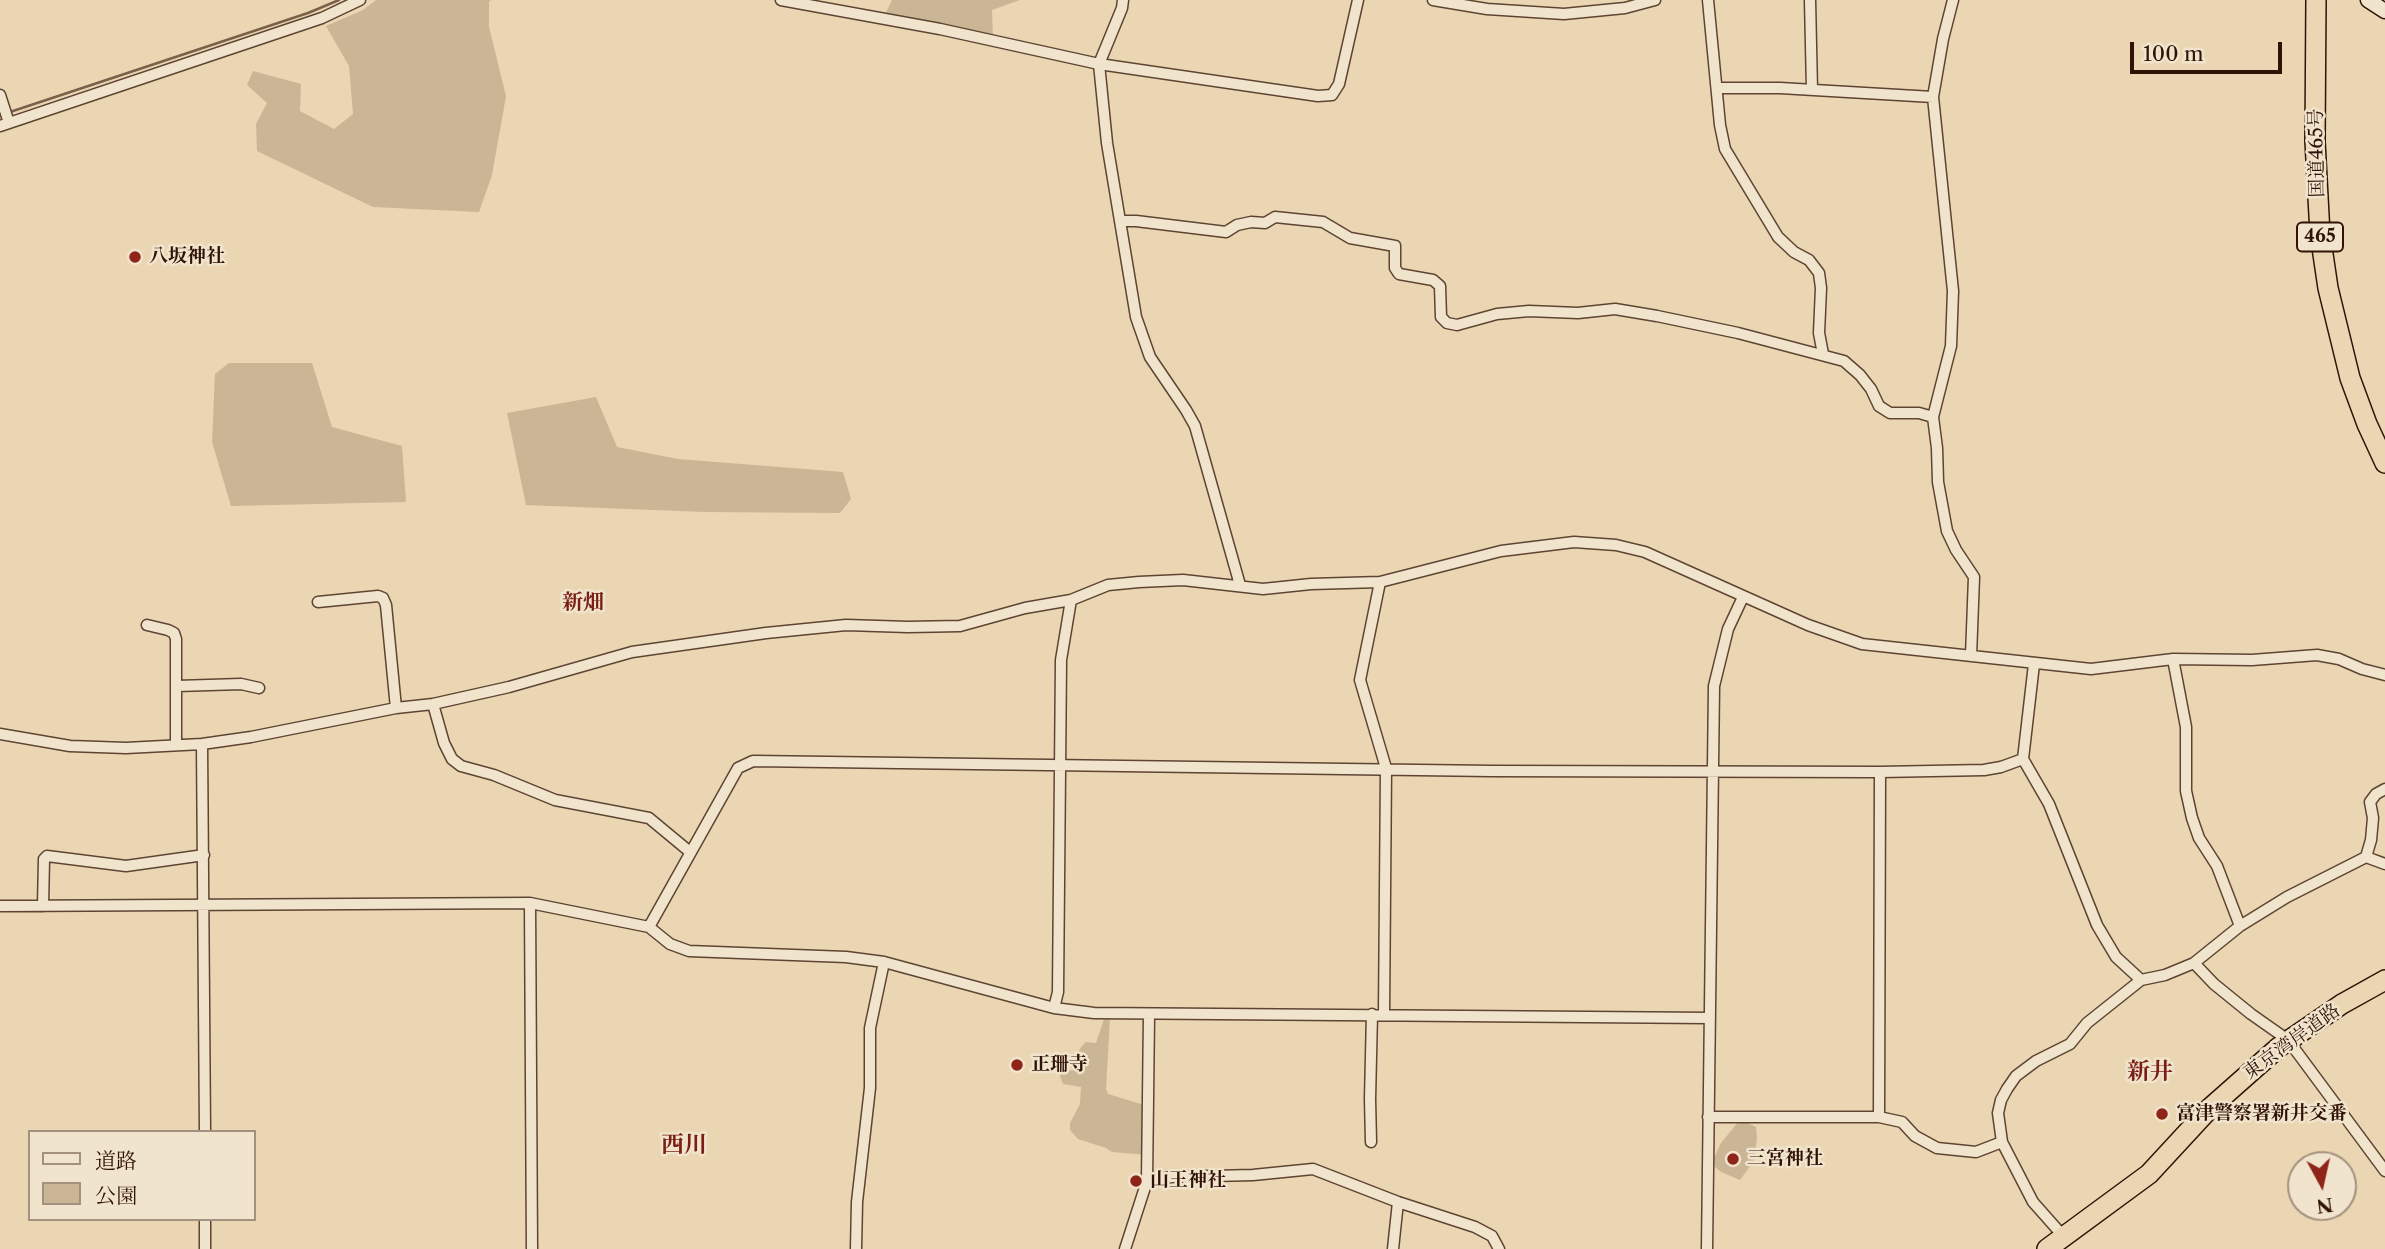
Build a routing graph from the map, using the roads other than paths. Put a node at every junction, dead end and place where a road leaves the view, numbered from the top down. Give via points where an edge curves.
1 (360, 0) edge
2 (781, 0) edge
3 (1122, 0) edge
4 (1358, 0) edge
5 (1433, 0) edge
6 (1655, 0) edge
7 (1708, 0) edge
8 (1810, 0) edge
9 (1954, 0) edge
10 (2316, 0) edge
11 (2368, 0) edge
12 (2385, 11) edge
13 (1099, 64) junction
14 (1717, 88) junction
15 (1812, 90) junction
16 (0, 96) edge
17 (1933, 97) junction
18 (5, 124) edge
19 (1121, 221) junction
20 (1823, 355) junction
21 (1933, 417) junction
22 (2384, 459) edge
23 (1380, 582) junction
24 (1240, 585) junction
25 (1743, 597) junction
26 (1071, 600) junction
27 (318, 602) dead end
28 (147, 625) dead end
29 (1971, 656) junction
30 (2173, 659) junction
31 (2034, 664) junction
32 (2385, 675) edge
33 (177, 686) junction
34 (260, 688) dead end
35 (433, 704) junction
36 (396, 708) junction
37 (0, 734) edge
38 (202, 744) junction
39 (176, 746) junction
40 (2023, 759) junction
41 (1060, 766) junction
42 (1386, 768) junction
43 (1712, 771) junction
44 (1880, 772) junction
45 (2385, 789) edge
46 (690, 852) junction
47 (204, 855) junction
48 (2366, 857) junction
49 (2385, 864) edge
50 (530, 903) junction
51 (204, 905) junction
52 (0, 906) edge
53 (43, 906) junction
54 (2240, 926) junction
55 (649, 928) junction
56 (884, 962) junction
57 (2193, 963) junction
58 (2141, 980) junction
59 (2385, 980) edge
60 (1054, 1008) junction
61 (1378, 1014) junction
62 (1149, 1015) junction
63 (1710, 1018) junction
64 (2288, 1040) junction
65 (1708, 1116) junction
66 (1879, 1117) junction
67 (205, 1130) edge
68 (1371, 1142) dead end
69 (2002, 1142) junction
70 (2385, 1171) edge
71 (1147, 1181) junction
72 (1398, 1202) junction
73 (205, 1221) edge
74 (2064, 1237) junction
75 (205, 1249) edge
76 (532, 1249) edge
77 (856, 1249) edge
78 (1125, 1249) edge
79 (1394, 1249) edge
80 (1499, 1249) edge
81 (1707, 1249) edge
82 (2047, 1249) edge

1 - 18 street via 322,19
2 - 13 street
3 - 13 street
4 - 13 street via 1339,84 1332,95
5 - 6 street via 1564,15
7 - 14 street
8 - 15 street
9 - 17 street
10 - 22 highway, 国道465号 / 465 via 2315,163 2320,234 2347,367
11 - 12 main road
13 - 19 street
14 - 15 street
14 - 20 street via 1725,149 1778,237 1819,272
15 - 17 street
16 - 18 street
17 - 21 street via 1953,291 1951,346
19 - 20 street via 1226,232 1275,217 1323,222 1350,239 1395,246 1399,274 1440,286 1441,317 1457,325 1497,314 1615,309
19 - 24 street via 1136,317 1150,357 1195,426
20 - 21 street via 1844,361 1860,374 1879,406 1890,413
21 - 29 street via 1947,531 1974,577
23 - 24 street via 1263,589
23 - 25 street via 1501,551 1574,542 1645,552
23 - 42 street via 1360,680
24 - 26 street via 1183,580 1129,583 1108,585
25 - 29 street via 1862,645
25 - 43 street via 1728,629 1714,687
26 - 35 street via 960,626 846,625 632,652
26 - 41 street via 1061,660
27 - 36 street via 383,598
28 - 33 street via 174,633
29 - 31 street
30 - 31 street via 2091,669
30 - 32 street via 2317,655
30 - 54 street via 2186,727 2186,791 2192,818
31 - 40 street
33 - 34 street via 241,684
33 - 39 street
35 - 36 street
35 - 46 street via 444,743 461,766 555,800 649,818
36 - 38 street
37 - 39 street via 71,746
38 - 39 street
38 - 47 street
40 - 44 street via 1972,771
40 - 58 street via 2049,804 2097,925 2116,957
41 - 42 street
41 - 46 street via 753,761 738,768
41 - 60 street via 1058,992
42 - 43 street
42 - 61 street
43 - 44 street
43 - 63 street
44 - 66 street
45 - 48 street via 2370,802 2373,818
46 - 55 street
47 - 51 street
47 - 53 street via 125,866 47,856
48 - 49 street
48 - 54 street
50 - 51 street
50 - 55 street
50 - 76 street
51 - 53 street
51 - 67 street
52 - 53 street
54 - 57 street
55 - 56 street via 689,951
56 - 60 street
56 - 77 street via 870,1028 870,1088
57 - 58 street
57 - 64 street
58 - 69 street via 2087,1023 2070,1044 2017,1076 2001,1100
59 - 64 highway, 東京湾岸道路
60 - 62 street
61 - 62 street
61 - 63 street
61 - 68 street
62 - 71 street
63 - 65 street
64 - 70 street
64 - 74 highway, 東京湾岸道路 via 2210,1108 2149,1174
65 - 66 street
65 - 81 street
66 - 69 street via 1902,1122 1937,1148 1976,1152
69 - 74 street via 2033,1202
71 - 72 street via 1313,1169
71 - 78 street
72 - 79 street
72 - 80 street via 1475,1227 1492,1236
73 - 75 street
74 - 82 highway, 東京湾岸道路

